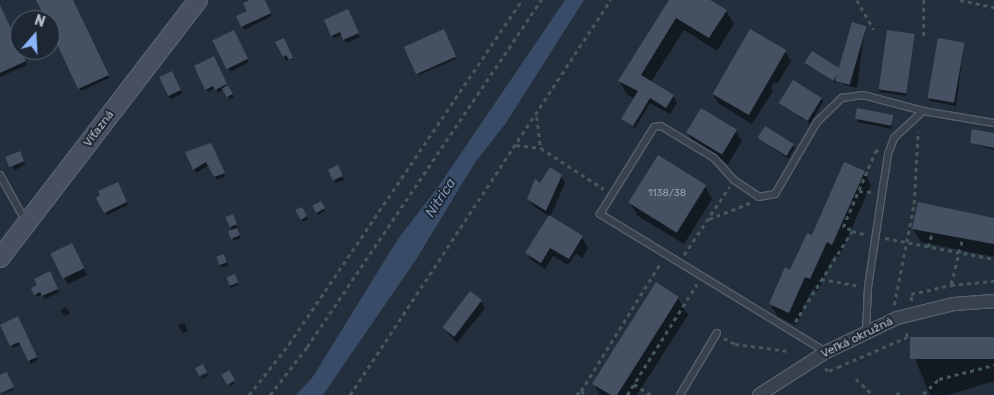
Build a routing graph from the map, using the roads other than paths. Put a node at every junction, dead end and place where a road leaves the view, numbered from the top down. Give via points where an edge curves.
1 (198, 0) edge
2 (923, 111) junction
3 (994, 123) edge
4 (0, 175) edge
5 (27, 223) junction
6 (0, 258) edge
7 (994, 301) edge
8 (866, 331) junction
9 (717, 333) dead end
10 (826, 352) junction
11 (680, 395) edge
12 (759, 395) edge

1 - 5 main road, Víťazná
2 - 3 lane
2 - 8 lane via 894,138 888,154
2 - 10 lane via 863,95 842,98 817,122 775,194 759,197 734,180 714,158 661,126 654,127 600,214
4 - 5 lane
5 - 6 main road, Víťazná
7 - 8 street, Veľká okružná via 954,304 897,318
8 - 10 street, Veľká okružná
9 - 11 lane
10 - 12 street, Veľká okružná

